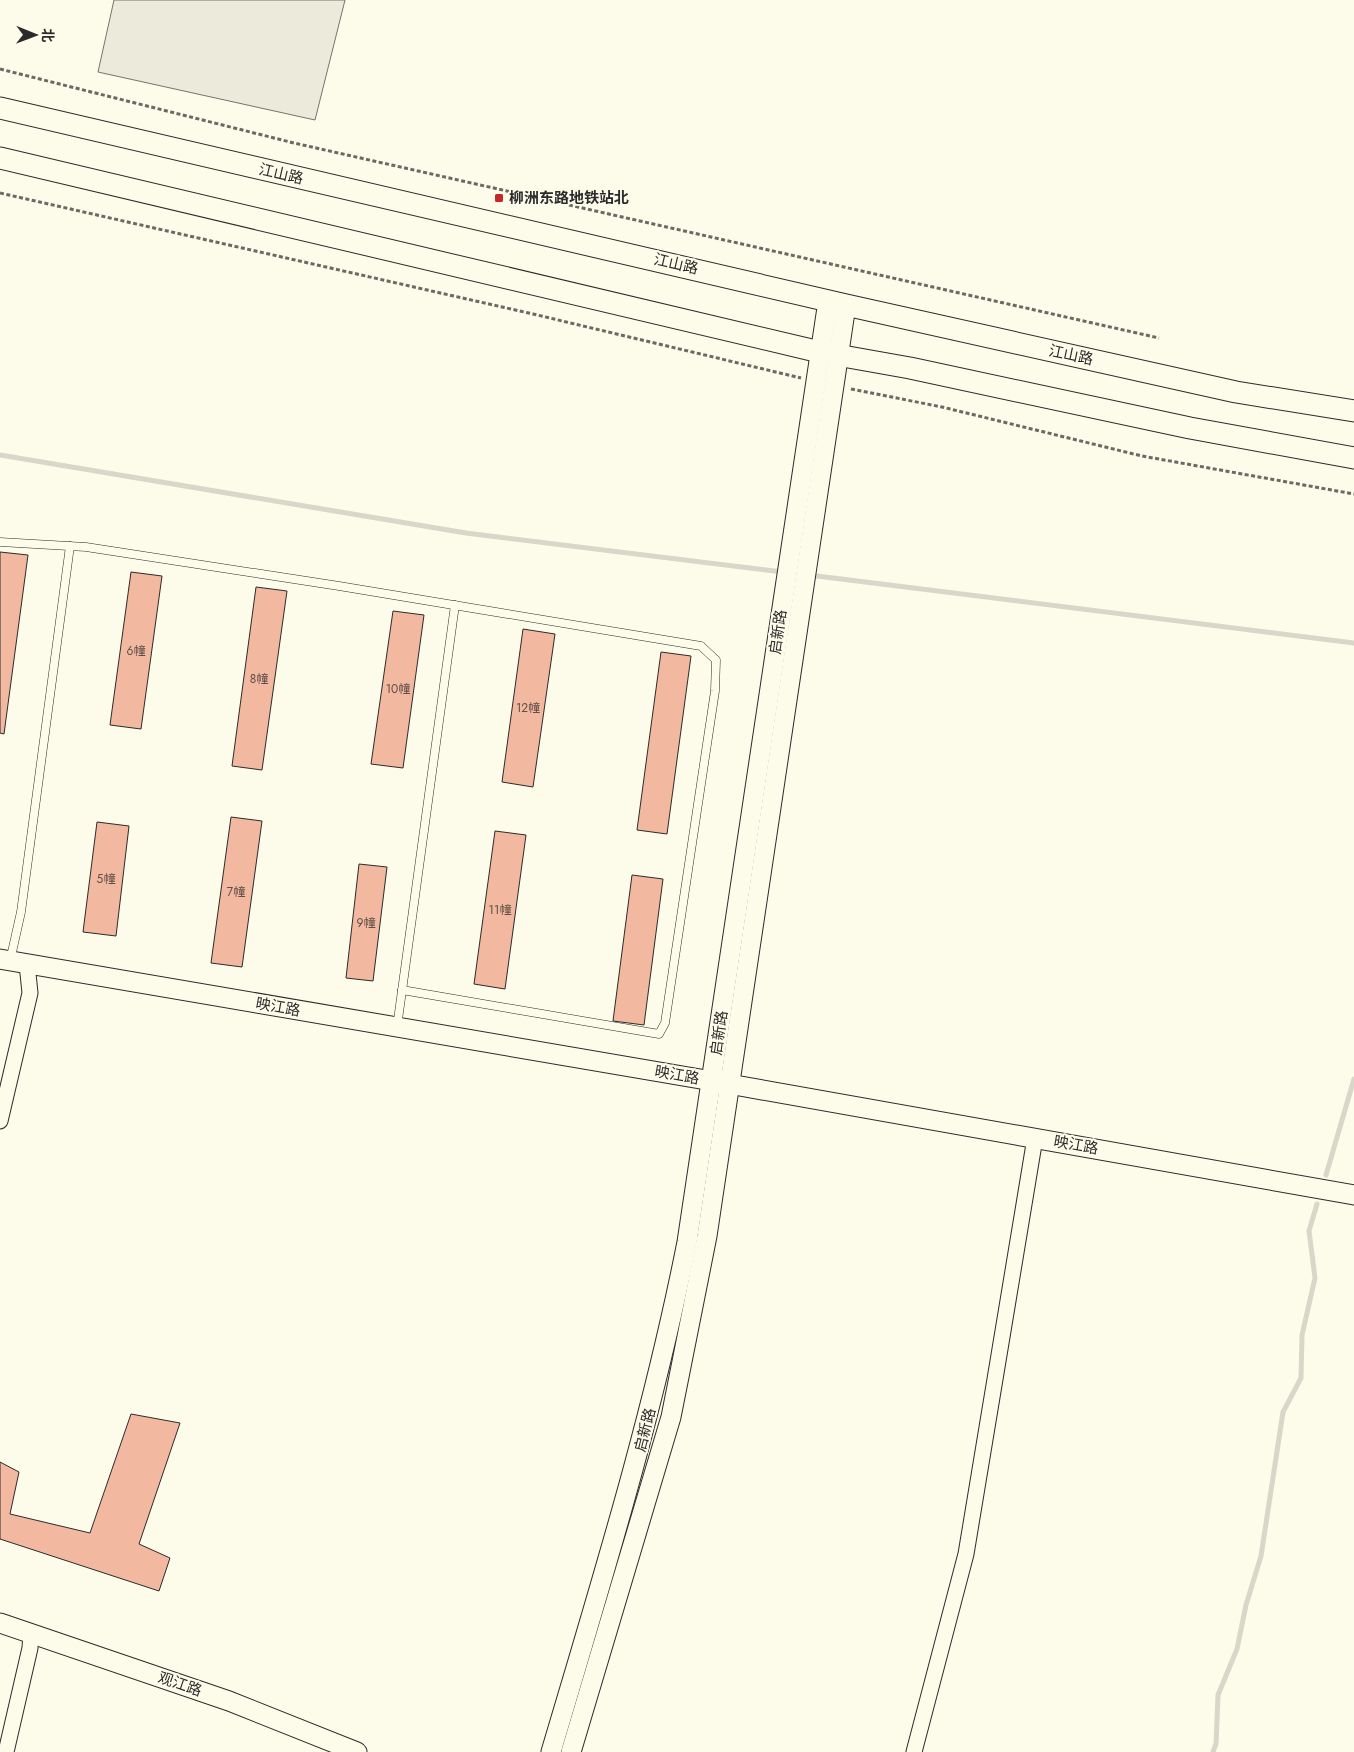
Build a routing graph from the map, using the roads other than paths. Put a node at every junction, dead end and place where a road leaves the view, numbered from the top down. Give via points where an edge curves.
1 (0, 108) edge
2 (0, 158) edge
3 (837, 303) junction
4 (829, 354) junction
5 (825, 383) junction
6 (1354, 411) edge
7 (1354, 458) edge
8 (0, 542) edge
9 (70, 546) junction
10 (455, 605) junction
11 (790, 615) junction
12 (12, 962) edge
13 (402, 990) junction
14 (397, 1028) junction
15 (721, 1082) junction
16 (0, 1121) edge
17 (1035, 1138) junction
18 (1354, 1195) edge
19 (0, 1623) edge
20 (31, 1633) junction
21 (350, 1751) edge
22 (6, 1752) edge
23 (551, 1752) edge
24 (571, 1752) edge
25 (914, 1752) edge

1 - 3 main road, 江山路
2 - 4 main road
3 - 4 street, 启新路
3 - 6 main road, 江山路 via 1236,392
4 - 5 street, 启新路
4 - 7 main road
5 - 11 street, 启新路 via 810,540
5 - 11 street, 启新路 via 792,536
8 - 9 lane
9 - 10 lane
9 - 12 lane
10 - 13 lane
10 - 13 lane via 701,646 716,660 715,691 665,1024 659,1034
11 - 15 street, 启新路
12 - 14 street, 映江路
12 - 16 street via 30,993
13 - 14 lane
14 - 15 street, 映江路
15 - 17 street, 映江路
15 - 23 street, 启新路 via 658,1377
15 - 24 street, 启新路 via 707,1236 671,1417
17 - 18 street, 映江路
17 - 25 street via 966,1554
19 - 20 street, 观江路
20 - 21 street, 观江路 via 229,1701
20 - 22 street

